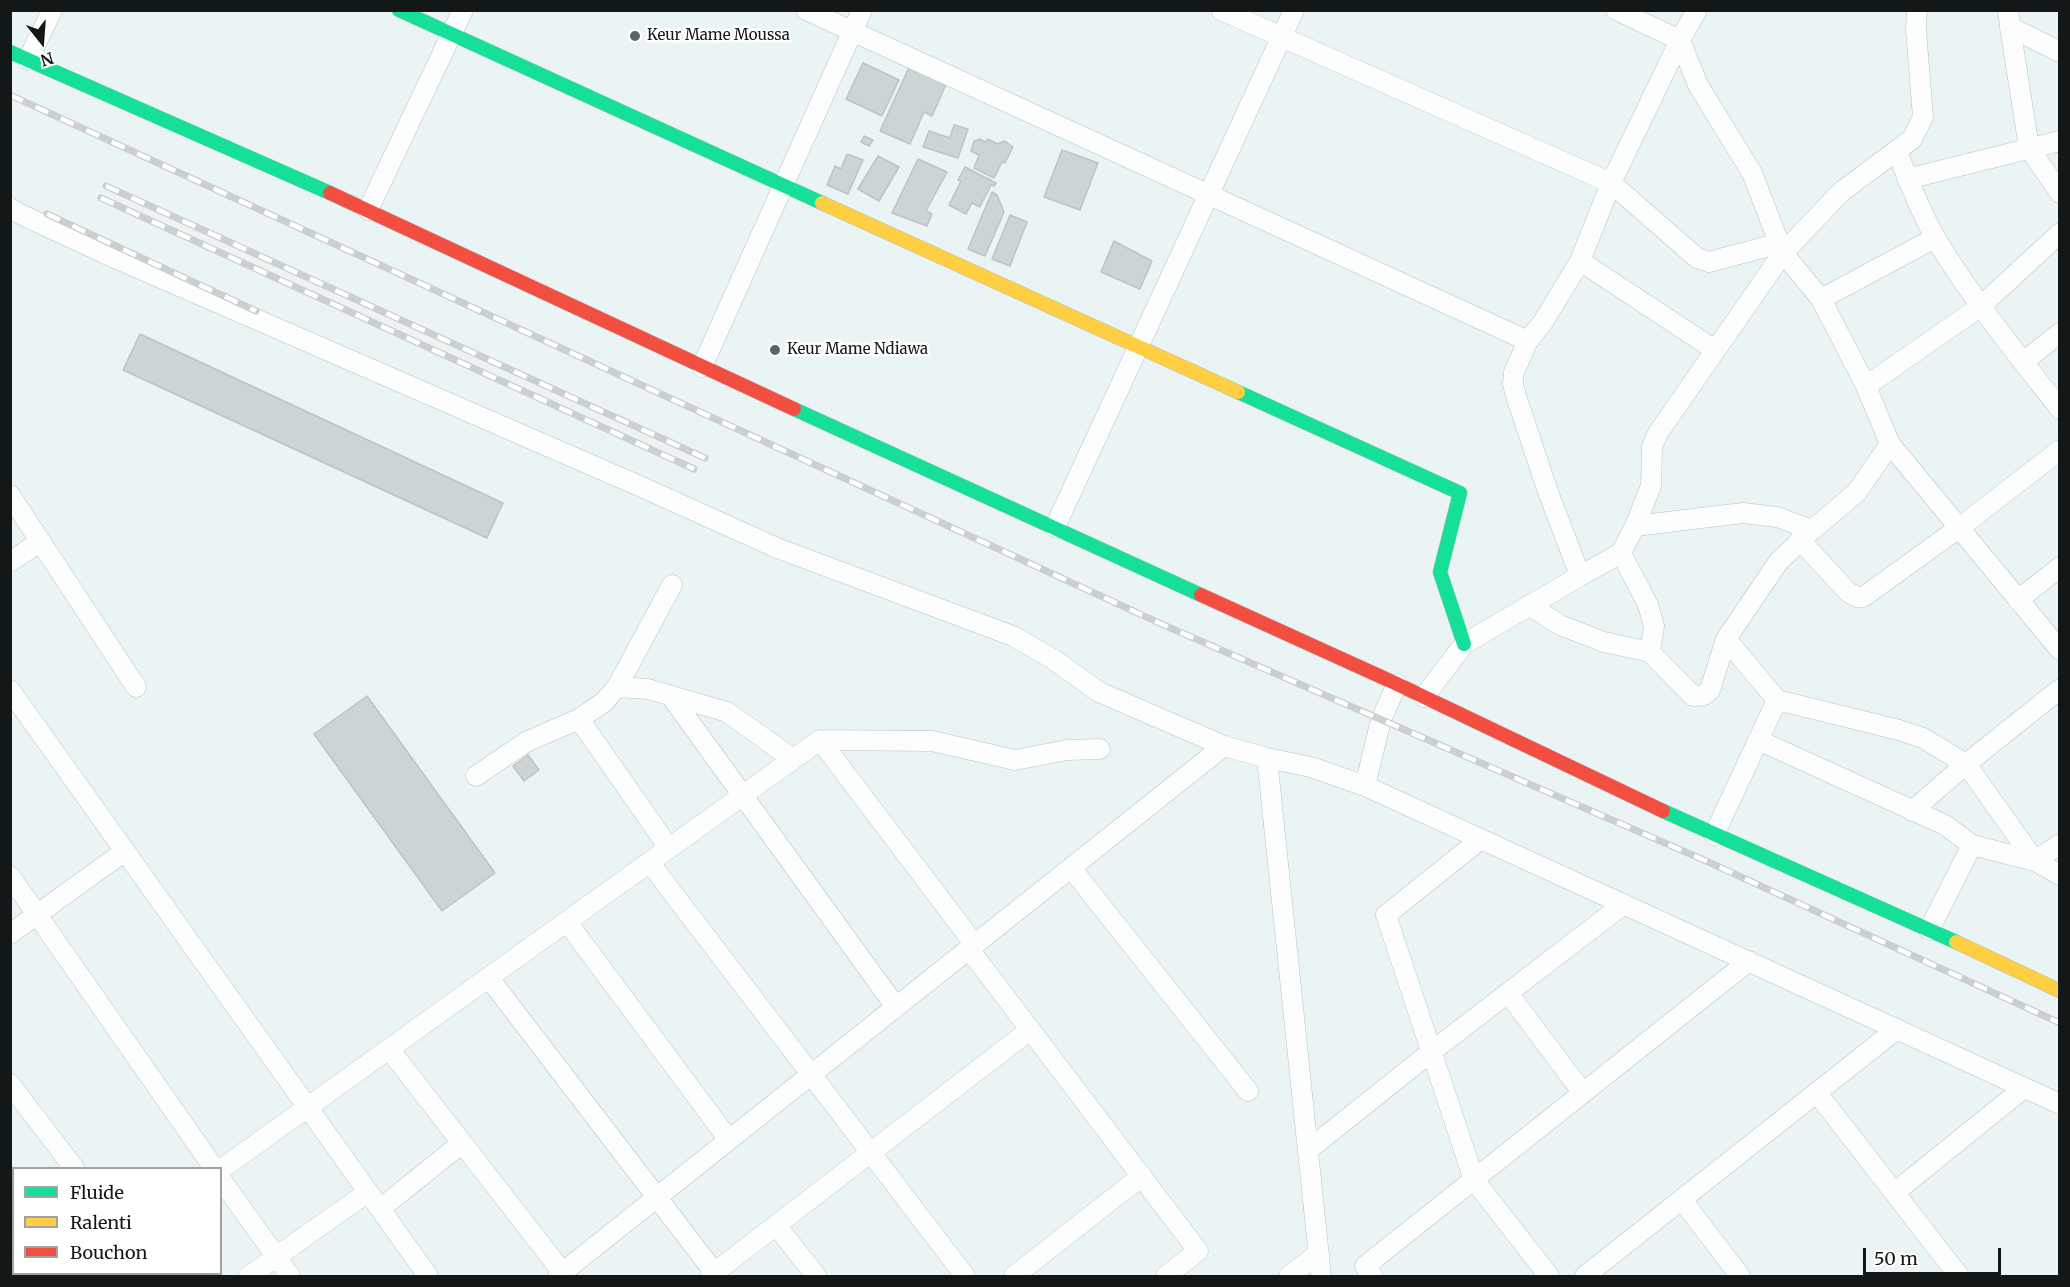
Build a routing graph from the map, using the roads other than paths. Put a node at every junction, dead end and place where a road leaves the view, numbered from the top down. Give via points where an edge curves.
1 (52, 10) edge
2 (399, 10) edge
3 (464, 10) edge
4 (806, 10) edge
5 (862, 10) edge
6 (1221, 10) edge
7 (1294, 10) edge
8 (1616, 10) edge
9 (1697, 10) edge
10 (1917, 10) edge
11 (2009, 19) edge
12 (853, 32) junction
13 (453, 35) junction
14 (1282, 37) junction
15 (1680, 40) junction
16 (2060, 52) edge
17 (19, 56) edge
18 (2060, 141) edge
19 (2030, 148) junction
20 (1897, 151) junction
21 (1907, 179) junction
22 (1611, 183) junction
23 (784, 185) junction
24 (2060, 193) edge
25 (1209, 195) junction
26 (10, 208) edge
27 (368, 210) junction
28 (2060, 233) edge
29 (1935, 238) junction
30 (1782, 248) junction
31 (1580, 261) junction
32 (1821, 298) junction
33 (1982, 306) junction
34 (2060, 333) edge
35 (1528, 342) junction
36 (1139, 346) junction
37 (1715, 350) junction
38 (2023, 362) junction
39 (702, 367) junction
40 (1866, 386) junction
41 (2060, 409) edge
42 (1890, 444) junction
43 (2060, 450) edge
44 (10, 495) edge
45 (1635, 526) junction
46 (1055, 527) junction
47 (1959, 528) junction
48 (1806, 535) junction
49 (41, 541) junction
50 (1621, 553) junction
51 (10, 562) edge
52 (2060, 567) edge
53 (1580, 576) junction
54 (672, 585) dead end
55 (2018, 600) junction
56 (1529, 605) junction
57 (1726, 639) junction
58 (1464, 644) junction
59 (2060, 650) edge
60 (1650, 652) junction
61 (1396, 684) junction
62 (136, 687) dead end
63 (617, 687) junction
64 (2060, 689) edge
65 (10, 690) edge
66 (670, 695) junction
67 (1424, 697) junction
68 (1778, 700) junction
69 (579, 719) junction
70 (820, 740) junction
71 (1758, 740) junction
72 (1224, 746) junction
73 (1100, 749) dead end
74 (1267, 758) junction
75 (793, 759) junction
76 (1966, 764) junction
77 (476, 776) dead end
78 (1365, 786) junction
79 (743, 795) junction
80 (1912, 811) junction
81 (1714, 836) junction
82 (1481, 839) junction
83 (2060, 844) edge
84 (1972, 845) junction
85 (669, 848) junction
86 (125, 851) junction
87 (2035, 861) junction
88 (649, 862) junction
89 (1071, 868) junction
90 (2060, 875) edge
91 (10, 876) edge
92 (1624, 904) junction
93 (38, 915) junction
94 (567, 922) junction
95 (1929, 930) junction
96 (10, 934) edge
97 (972, 947) junction
98 (1749, 961) junction
99 (489, 978) junction
100 (2060, 991) edge
101 (1508, 993) junction
102 (896, 1007) junction
103 (1897, 1029) junction
104 (1030, 1030) junction
105 (389, 1049) junction
106 (1431, 1052) junction
107 (811, 1075) junction
108 (10, 1084) edge
109 (2024, 1088) junction
110 (1248, 1091) dead end
111 (1583, 1093) junction
112 (1817, 1093) junction
113 (2060, 1104) edge
114 (308, 1108) junction
115 (729, 1140) junction
116 (462, 1143) junction
117 (1308, 1150) junction
118 (870, 1153) junction
119 (73, 1167) edge
120 (213, 1167) edge
121 (222, 1169) edge
122 (1142, 1176) junction
123 (1474, 1180) junction
124 (222, 1181) edge
125 (368, 1192) junction
126 (1894, 1193) junction
127 (657, 1198) junction
128 (1682, 1200) junction
129 (380, 1209) junction
130 (776, 1225) junction
131 (1319, 1253) junction
132 (276, 1257) junction
133 (560, 1275) edge
134 (713, 1275) edge
135 (249, 1276) edge
136 (290, 1276) edge
137 (428, 1276) edge
138 (816, 1276) edge
139 (965, 1276) edge
140 (1014, 1276) edge
141 (1166, 1276) edge
142 (1289, 1276) edge
143 (1322, 1276) edge
144 (1373, 1276) edge
145 (1549, 1276) edge
146 (1586, 1276) edge
147 (1740, 1276) edge
148 (1959, 1276) edge

1 - 17 street
2 - 13 street
3 - 13 street
4 - 12 street
5 - 12 street
6 - 14 street
7 - 14 street
8 - 15 street
9 - 15 street
10 - 20 street via 1923,117 1912,139
11 - 16 street
11 - 19 street
12 - 23 street
12 - 25 street
13 - 23 street
13 - 27 street
14 - 22 street
14 - 25 street
15 - 22 street
15 - 30 street via 1698,85 1752,173
17 - 27 street
18 - 19 street
19 - 21 street
19 - 24 street
20 - 21 street
20 - 30 street via 1841,192
21 - 29 street
22 - 30 street via 1697,258 1709,262
22 - 31 street
23 - 36 street
23 - 39 street
25 - 35 street
25 - 36 street
26 - 72 street via 106,254 730,528 1013,636 1099,692
27 - 39 street
28 - 33 street
29 - 32 street
29 - 33 street
30 - 32 street
30 - 37 street
31 - 35 street
31 - 37 street
32 - 40 street
33 - 38 street
33 - 40 street
34 - 38 street
35 - 53 street via 1514,372 1513,384
36 - 46 street
36 - 58 street via 1460,493 1440,572
37 - 45 street via 1658,433 1652,447 1651,486
38 - 41 street
39 - 46 street
40 - 42 street
42 - 47 street
42 - 48 street via 1857,492
43 - 47 street
44 - 49 street
45 - 48 street via 1743,513 1777,517
45 - 50 street
46 - 61 street
47 - 48 street via 1863,597 1848,592
47 - 55 street
48 - 57 street via 1779,561
49 - 51 street
49 - 62 street
50 - 53 street
50 - 60 street via 1648,605 1654,626
52 - 55 street
53 - 56 street
54 - 63 street
55 - 59 street
56 - 58 street
56 - 60 street via 1560,625 1604,642
57 - 60 street via 1710,690 1694,696
57 - 68 street
58 - 67 street
61 - 67 street
61 - 78 street via 1381,720
63 - 66 street
63 - 69 street via 604,702
64 - 76 street
65 - 86 street
66 - 75 street via 727,712
66 - 79 street
67 - 81 street
68 - 71 street
68 - 76 street via 1923,738
69 - 77 street via 526,742
69 - 85 street
70 - 73 street via 932,741 1015,760 1067,750
70 - 75 street
70 - 97 street
71 - 80 street
71 - 81 street
72 - 74 street
72 - 89 street
74 - 78 street via 1311,767
74 - 117 street
75 - 79 street
76 - 80 street
76 - 87 street
78 - 82 street
79 - 85 street
79 - 102 street
80 - 84 street via 1945,825
81 - 95 street
82 - 92 street
82 - 106 street via 1386,915
83 - 87 street
84 - 87 street
84 - 95 street
85 - 88 street
86 - 93 street
86 - 114 street
87 - 90 street
88 - 94 street
88 - 107 street
89 - 97 street
89 - 110 street
91 - 93 street
92 - 98 street
92 - 101 street
93 - 96 street
93 - 120 street
94 - 99 street
94 - 115 street
95 - 100 street
97 - 102 street
97 - 104 street
98 - 103 street
98 - 111 street
99 - 105 street
99 - 127 street
101 - 106 street
101 - 111 street
102 - 107 street
103 - 109 street
103 - 112 street
104 - 118 street
104 - 122 street
105 - 114 street
105 - 116 street
106 - 117 street
106 - 123 street
107 - 115 street
107 - 118 street
108 - 119 street
109 - 113 street
109 - 126 street
111 - 123 street
112 - 126 street
112 - 128 street
114 - 121 street
114 - 125 street
115 - 127 street
116 - 129 street
116 - 133 street
117 - 131 street
118 - 130 street
118 - 139 street
122 - 140 street
122 - 141 street via 1198,1251
123 - 144 street via 1365,1266
123 - 145 street
124 - 132 street
125 - 129 street
125 - 132 street
126 - 148 street
127 - 133 street
127 - 134 street
128 - 146 street
128 - 147 street
129 - 137 street
130 - 134 street
130 - 138 street
131 - 142 street
131 - 143 street
132 - 135 street
132 - 136 street

